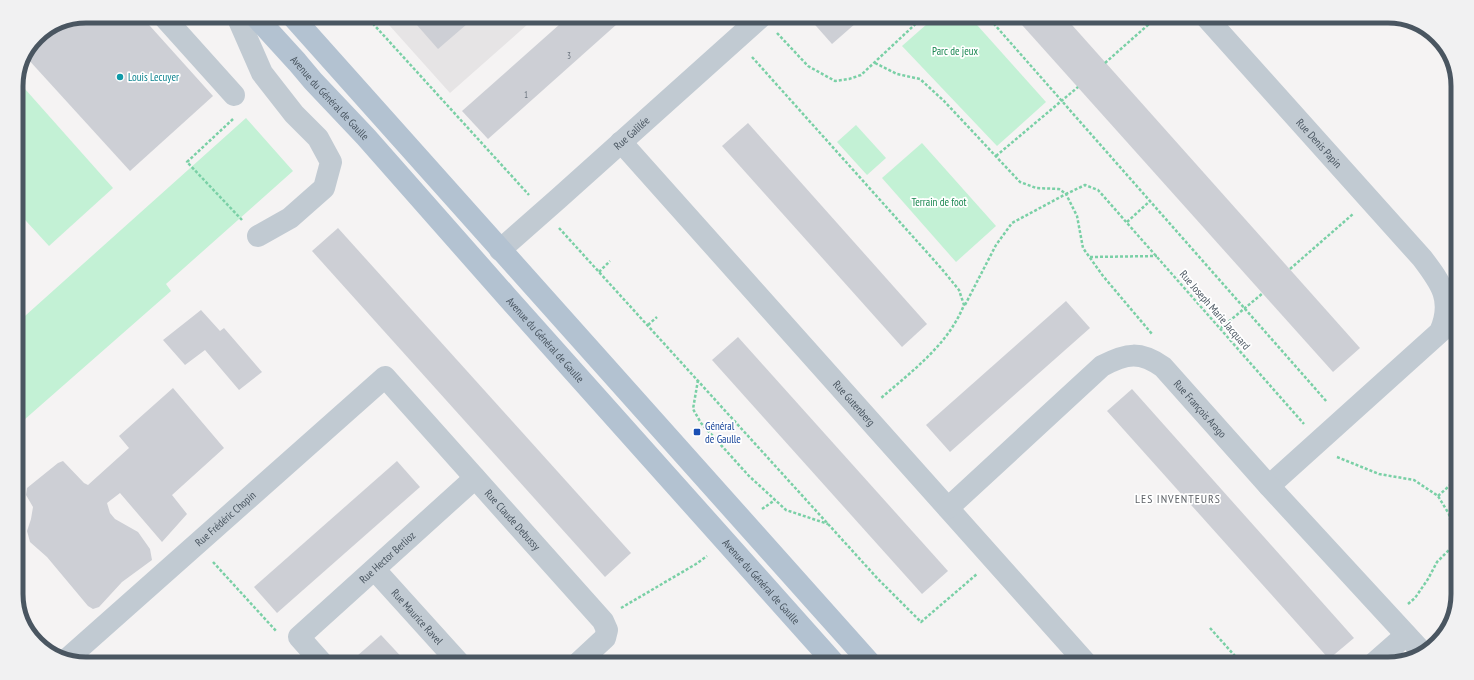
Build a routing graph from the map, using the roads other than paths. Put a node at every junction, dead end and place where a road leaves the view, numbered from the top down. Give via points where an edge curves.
1 (169, 23) edge
2 (240, 23) edge
3 (261, 23) edge
4 (298, 23) edge
5 (754, 23) edge
6 (1211, 23) edge
7 (234, 95) road end
8 (621, 142) junction
9 (258, 236) road end
10 (500, 250) junction
11 (385, 377) joint
12 (475, 478) junction
13 (1270, 486) junction
14 (948, 508) junction
15 (375, 570) junction
16 (1406, 634) junction
17 (1419, 648) edge
18 (71, 655) edge
19 (317, 657) edge
20 (454, 657) edge
21 (585, 657) edge
22 (829, 657) edge
23 (865, 657) edge
24 (1081, 657) edge
25 (1381, 657) edge

1 - 7 street
2 - 9 street via 262,73 294,114 318,138 331,162 324,188 290,218
3 - 22 main road, Avenue du Général de Gaulle
4 - 10 main road
5 - 8 street, Rue Galilée
6 - 13 street, Rue Denis Papin via 1422,258 1433,272 1445,297 1445,320 1440,332
8 - 10 street, Rue Galilée
8 - 14 street, Rue Gutenberg
10 - 23 main road
11 - 12 street, Rue Claude Debussy
11 - 18 street, Rue Frédéric Chopin
12 - 15 street, Rue Hector Berlioz
12 - 21 street, Rue Claude Debussy via 603,621 608,630 606,638
13 - 14 street, Rue François Arago via 1163,368 1152,360 1138,355 1113,360 1102,366
13 - 16 street, Rue François Arago
14 - 24 street, Rue Gutenberg
15 - 19 street, Rue Hector Berlioz via 300,637
15 - 20 street, Rue Maurice Ravel
16 - 17 street, Rue François Arago
16 - 25 street

